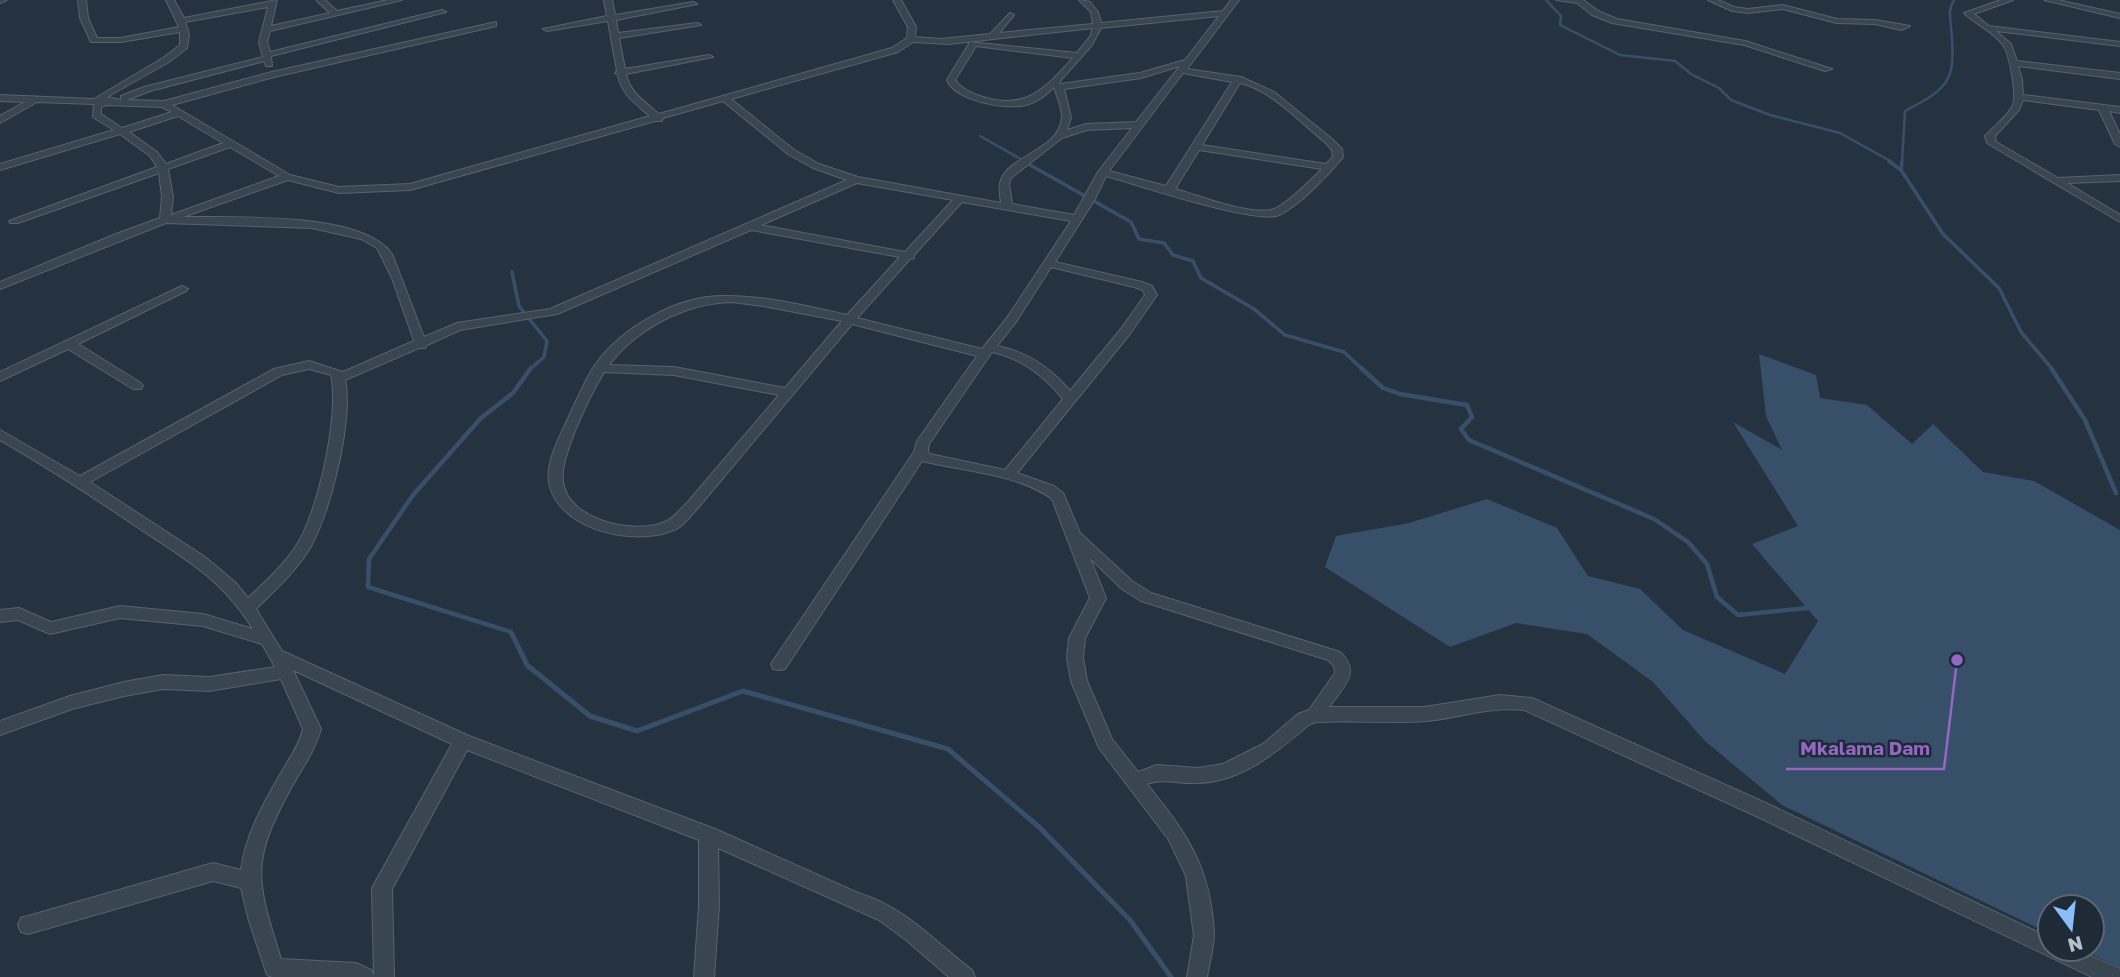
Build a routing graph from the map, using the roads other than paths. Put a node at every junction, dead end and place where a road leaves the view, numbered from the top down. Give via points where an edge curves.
1 (82, 0) edge
2 (170, 0) edge
3 (320, 0) edge
4 (398, 0) edge
5 (608, 0) edge
6 (897, 0) edge
7 (1083, 0) edge
8 (1235, 0) edge
9 (1560, 0) edge
10 (1578, 0) edge
11 (1712, 0) edge
12 (2009, 0) edge
13 (2048, 0) edge
14 (272, 2) edge
15 (693, 4) dead end
16 (442, 12) dead end
17 (1224, 13) junction
18 (337, 14) junction
19 (1010, 15) dead end
20 (2120, 16) edge
21 (612, 18) junction
22 (493, 24) dead end
23 (182, 25) junction
24 (697, 25) dead end
25 (1098, 25) junction
26 (1906, 26) dead end
27 (1986, 28) junction
28 (267, 29) junction
29 (547, 29) dead end
30 (615, 36) junction
31 (993, 36) junction
32 (911, 39) junction
33 (942, 41) junction
34 (973, 44) junction
35 (2120, 44) edge
36 (985, 45) junction
37 (267, 56) junction
38 (1079, 56) junction
39 (709, 57) dead end
40 (2011, 63) junction
41 (1183, 66) junction
42 (1828, 69) dead end
43 (619, 73) junction
44 (272, 75) junction
45 (2120, 76) edge
46 (1238, 79) junction
47 (1056, 84) junction
48 (2019, 97) junction
49 (0, 98) edge
50 (37, 99) junction
51 (102, 100) junction
52 (119, 100) junction
53 (726, 100) junction
54 (164, 104) junction
55 (2102, 107) junction
56 (2120, 110) edge
57 (179, 113) junction
58 (659, 119) junction
59 (0, 120) edge
60 (1138, 125) junction
61 (121, 131) junction
62 (1061, 135) junction
63 (233, 144) junction
64 (2120, 145) edge
65 (1198, 146) junction
66 (0, 167) edge
67 (1329, 167) junction
68 (165, 168) junction
69 (1103, 172) junction
70 (287, 177) junction
71 (2120, 178) edge
72 (856, 180) junction
73 (2056, 181) junction
74 (1168, 190) junction
75 (960, 198) junction
76 (1007, 206) junction
77 (1077, 219) junction
78 (2120, 219) edge
79 (164, 220) junction
80 (13, 221) dead end
81 (752, 227) junction
82 (910, 256) junction
83 (1047, 263) junction
84 (0, 286) edge
85 (182, 289) dead end
86 (850, 319) junction
87 (69, 344) junction
88 (421, 345) junction
89 (987, 351) junction
90 (599, 368) junction
91 (0, 377) edge
92 (340, 378) junction
93 (137, 386) dead end
94 (789, 394) junction
95 (1069, 398) junction
96 (0, 434) edge
97 (921, 452) junction
98 (1007, 476) junction
99 (82, 481) junction
100 (1075, 536) junction
101 (247, 609) junction
102 (0, 616) edge
103 (269, 646) junction
104 (779, 664) dead end
105 (284, 672) junction
106 (1315, 715) junction
107 (0, 728) edge
108 (463, 741) junction
109 (1135, 780) junction
110 (708, 835) junction
111 (251, 881) junction
112 (28, 925) dead end
113 (2036, 941) edge
114 (2084, 963) edge
115 (364, 977) edge
116 (384, 977) edge
117 (704, 977) edge
118 (965, 977) edge
119 (1197, 977) edge
120 (2114, 977) edge

1 - 23 street via 94,40 121,40
2 - 23 street
3 - 18 street
4 - 18 street
5 - 21 street
6 - 32 street via 912,27
7 - 25 street via 1093,7
8 - 17 street
9 - 10 street
10 - 42 street via 1615,21 1745,43
11 - 26 street via 1732,9 1783,7 1837,21
12 - 27 street via 1968,13
13 - 20 street
14 - 23 street
14 - 28 street
15 - 21 street
16 - 37 street
17 - 25 street
17 - 41 street
18 - 28 street
19 - 31 street
21 - 29 street
21 - 30 street
22 - 44 street
23 - 51 street via 186,40 180,51
24 - 30 street
25 - 31 street
25 - 38 street
27 - 35 street
27 - 40 street via 2007,44
28 - 37 street
30 - 43 street
31 - 33 street
31 - 36 street
32 - 33 street
32 - 53 street via 885,53
33 - 34 street
34 - 36 street
34 - 47 street via 951,80 959,90 1017,104 1036,99
36 - 38 street
37 - 44 street
37 - 52 street
38 - 47 street
39 - 43 street
40 - 45 street
40 - 48 street
41 - 46 street
41 - 47 street
41 - 60 street
43 - 58 street via 630,94
44 - 54 street
46 - 65 street
46 - 67 street via 1271,94 1329,141 1338,157
47 - 62 street via 1068,117
48 - 55 street
48 - 73 street via 2009,118 1990,136 1992,143
49 - 50 street
50 - 51 street
50 - 59 street
51 - 52 street
51 - 61 street via 96,115
52 - 54 street
53 - 58 street
53 - 72 street via 791,152
54 - 57 street
55 - 56 street
55 - 64 street
57 - 61 street
57 - 63 street
58 - 70 street via 410,187 339,190
60 - 62 street via 1086,127
60 - 69 street
61 - 66 street
61 - 68 street
62 - 76 street via 1007,177
63 - 68 street
63 - 70 street
65 - 67 street
65 - 74 street
67 - 74 street via 1275,213 1243,211
68 - 79 street via 169,195
68 - 80 street
69 - 74 street
69 - 77 street
70 - 79 street
71 - 73 street
72 - 75 street
72 - 81 street
73 - 78 street
75 - 76 street
75 - 82 street
76 - 77 street
77 - 83 street
79 - 84 street
79 - 88 street via 328,226 359,232 386,253
81 - 82 street
81 - 88 street via 553,312 457,327
82 - 86 street
83 - 89 street
83 - 95 street via 1151,291 1149,301
85 - 87 street
86 - 89 street
86 - 90 street via 755,300 719,299 688,305 646,323 623,340
86 - 94 street
87 - 91 street
87 - 93 street
88 - 92 street
89 - 95 street via 1014,352 1038,364
89 - 97 street via 922,444
90 - 94 street via 674,372
90 - 94 street via 561,453 555,483 562,504 578,517 614,529 641,532 673,524
92 - 99 street via 328,369 309,365 278,372
92 - 101 street via 338,437 304,548
95 - 98 street
96 - 99 street
97 - 98 street via 926,458
97 - 104 street
98 - 100 street via 1053,490
99 - 101 street via 204,562
100 - 106 street via 1146,597 1334,656 1342,664 1343,674
100 - 109 street via 1098,598 1077,638 1074,657 1079,681 1105,743
101 - 103 street
102 - 103 street via 19,614 50,628 120,612 203,620
103 - 105 street
103 - 108 street
105 - 107 street via 209,684 163,682 124,689
105 - 111 street via 312,729 258,842
106 - 109 street via 1269,749 1226,771 1198,776 1157,773
106 - 113 street via 1402,716 1496,701 1525,703
108 - 110 street
108 - 116 street via 382,888
109 - 119 street via 1176,834 1196,876 1204,936
110 - 117 street
110 - 118 street via 892,914
111 - 112 street via 213,872
111 - 115 street via 274,968
114 - 120 street

